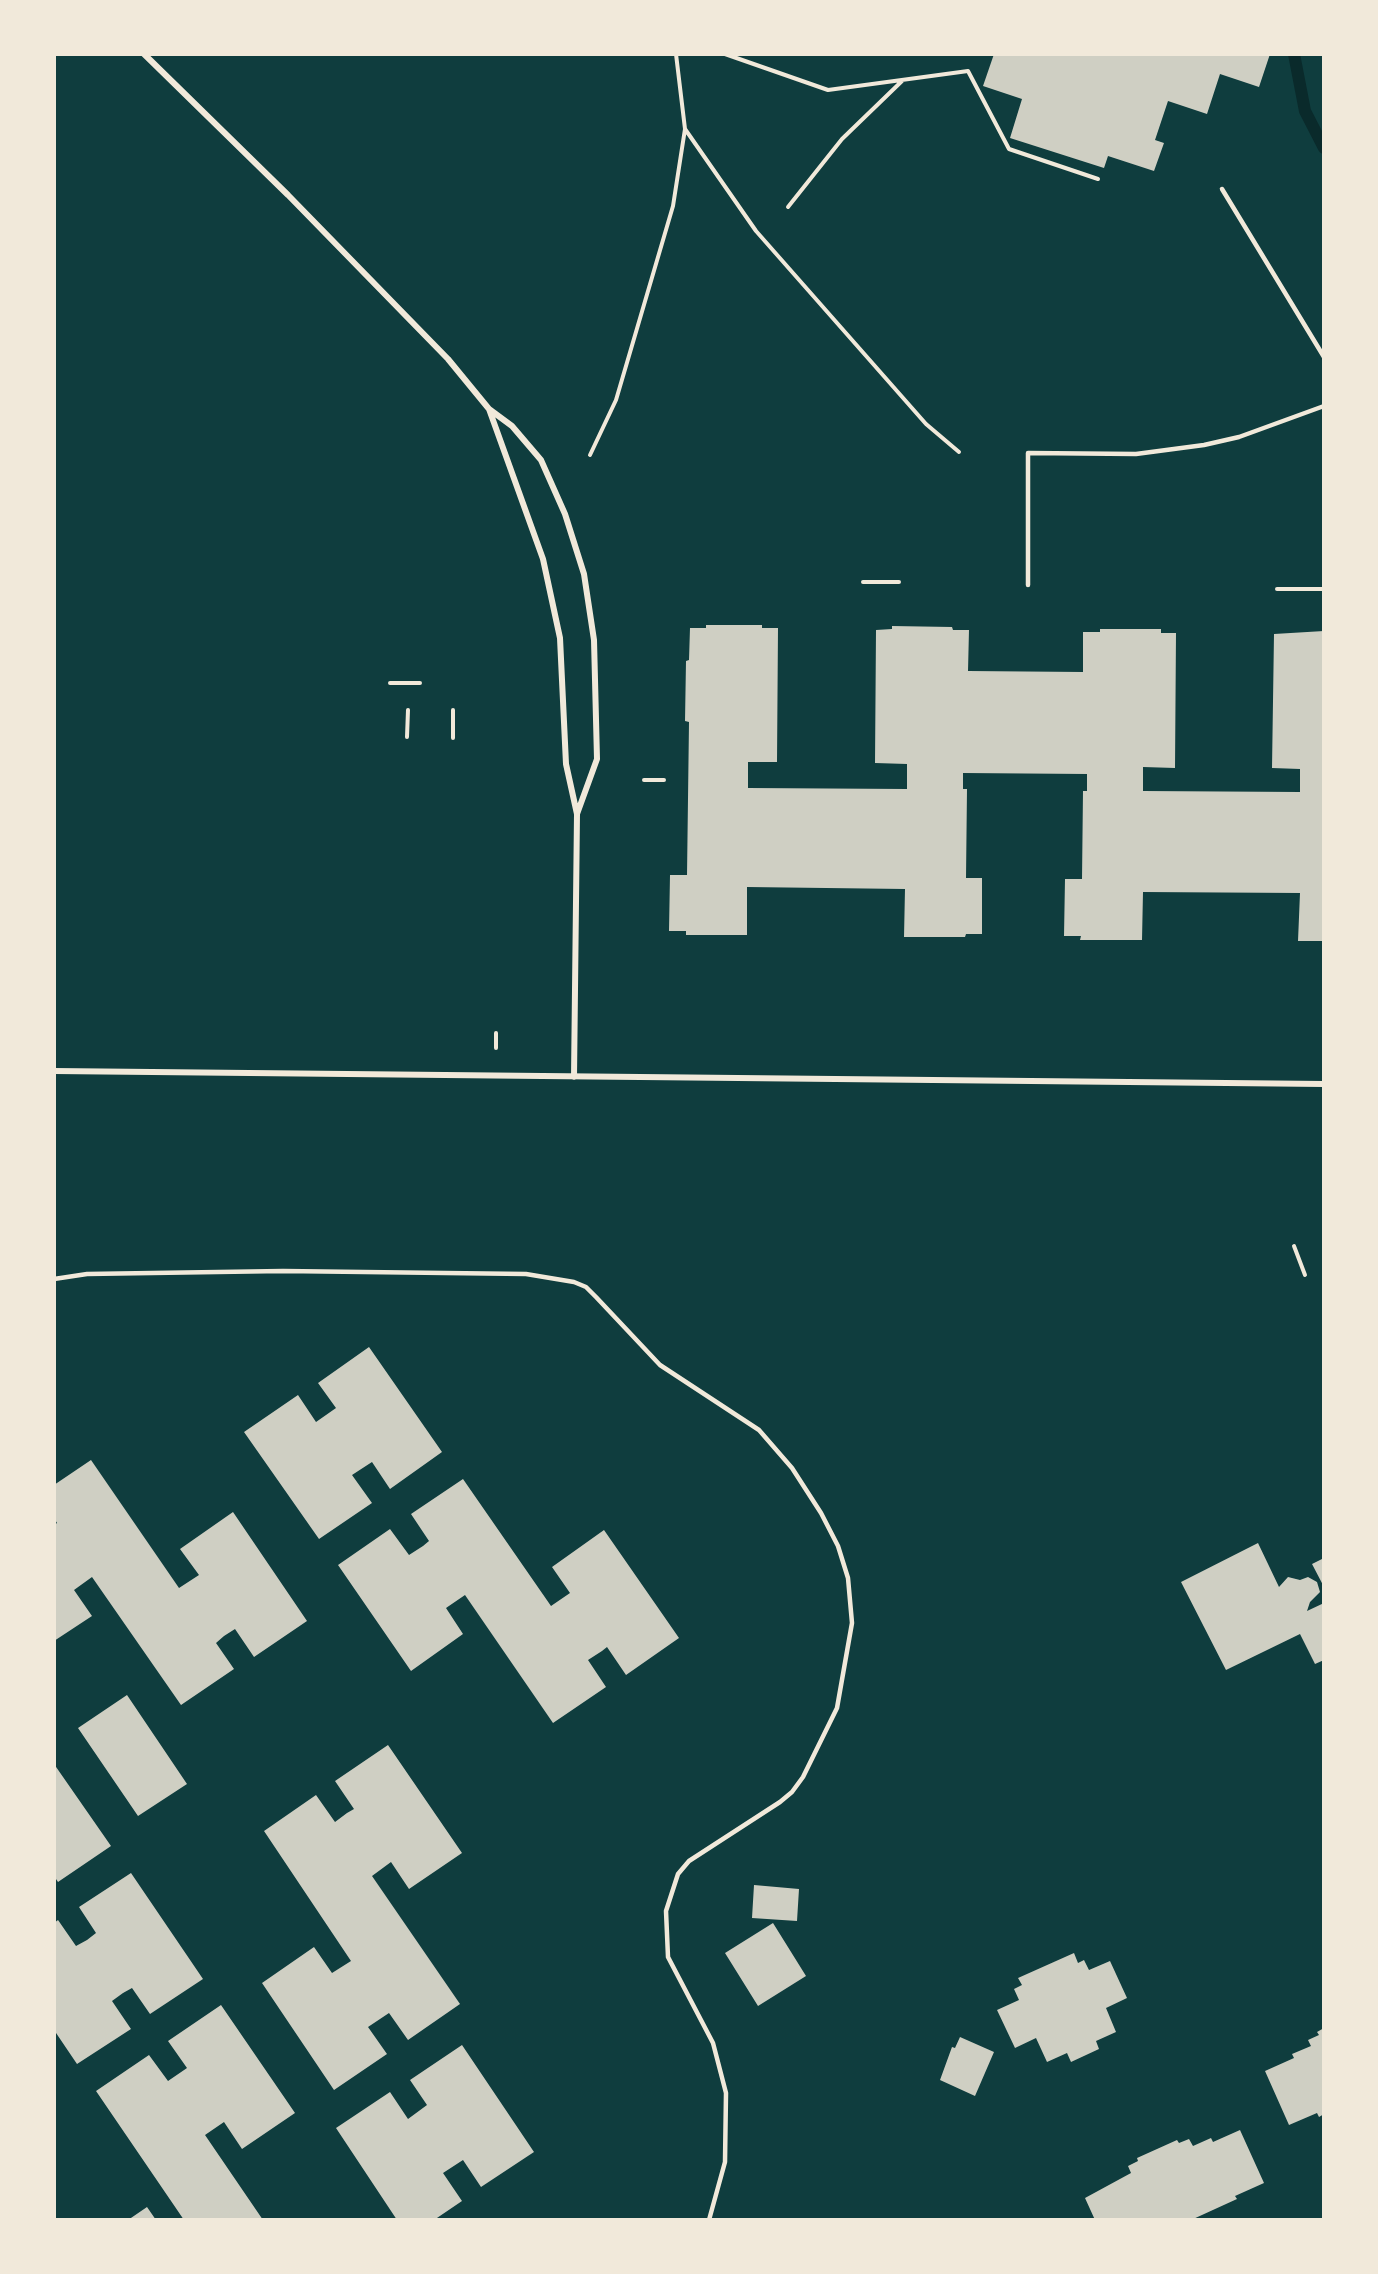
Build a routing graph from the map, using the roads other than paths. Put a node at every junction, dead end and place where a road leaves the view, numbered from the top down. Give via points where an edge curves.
1 (144, 54) edge
2 (1222, 189) dead end
3 (1324, 357) edge
4 (1324, 406) edge
5 (489, 409) junction
6 (1028, 585) dead end
7 (576, 814) junction
8 (54, 1071) edge
9 (574, 1077) junction
10 (1324, 1084) edge
11 (54, 1278) edge
12 (709, 2220) edge

1 - 5 street via 448,359
2 - 3 lane
4 - 6 lane via 1239,437 1167,451 1028,453
5 - 7 street via 550,582 560,638 566,764
5 - 7 street via 512,426 541,460 565,514 584,574 594,640 597,759
7 - 9 street
8 - 9 street
9 - 10 street
11 - 12 lane via 283,1271 526,1274 574,1282 586,1287 660,1365 759,1430 792,1468 838,1546 849,1578 852,1623 837,1708 803,1777 780,1802 689,1861 678,1874 666,1911 668,1957 714,2043 726,2093 725,2162

